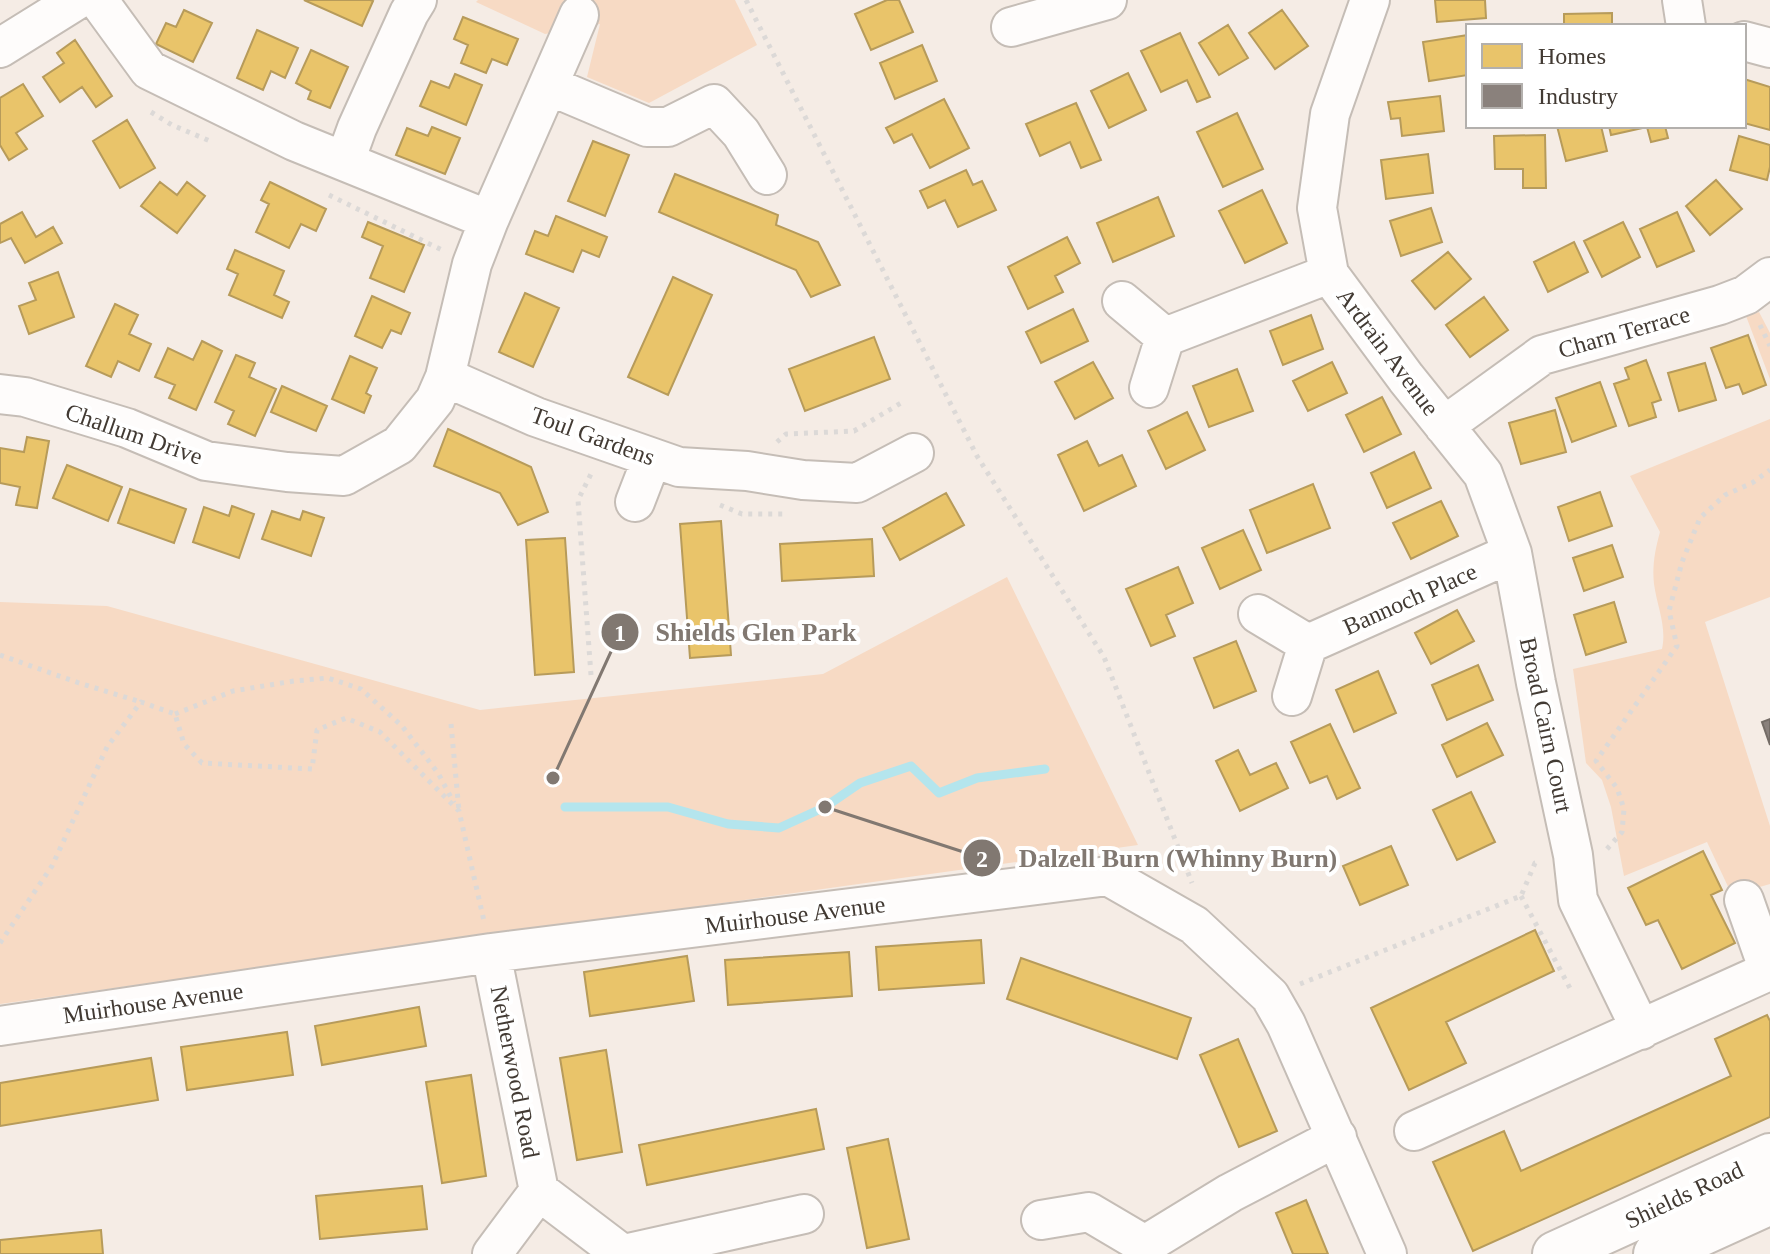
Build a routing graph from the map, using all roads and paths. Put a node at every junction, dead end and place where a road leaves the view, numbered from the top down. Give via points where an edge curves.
1 (77, 0) edge
2 (98, 0) edge
3 (417, 0) edge
4 (746, 0) edge
5 (1107, 0) edge
6 (1370, 0) edge
7 (1682, 0) edge
8 (579, 15) dead end
9 (1686, 24) edge
10 (1011, 27) dead end
11 (1746, 42) edge
12 (0, 48) edge
13 (1770, 48) edge
14 (550, 86) junction
15 (345, 161) junction
16 (767, 175) dead end
17 (489, 220) junction
18 (1329, 274) junction
19 (1767, 287) edge
20 (1122, 301) dead end
21 (1165, 337) junction
22 (445, 377) junction
23 (1149, 388) dead end
24 (0, 394) edge
25 (901, 403) dead end
26 (1444, 426) junction
27 (914, 453) dead end
28 (652, 458) junction
29 (581, 465) dead end
30 (747, 471) junction
31 (635, 502) dead end
32 (1512, 553) junction
33 (1258, 614) dead end
34 (1308, 644) junction
35 (0, 655) edge
36 (591, 675) dead end
37 (1292, 696) dead end
38 (141, 702) junction
39 (175, 714) junction
40 (451, 724) dead end
41 (459, 811) junction
42 (1198, 892) dead end
43 (1521, 896) dead end
44 (1744, 900) dead end
45 (0, 943) edge
46 (491, 953) junction
47 (1572, 992) dead end
48 (0, 1026) edge
49 (1641, 1030) junction
50 (1414, 1131) dead end
51 (1337, 1137) junction
52 (1770, 1156) edge
53 (539, 1191) junction
54 (1770, 1202) edge
55 (804, 1214) dead end
56 (1041, 1220) dead end
57 (492, 1254) edge
58 (623, 1254) edge
59 (1387, 1254) edge
60 (1555, 1254) edge
61 (1656, 1254) edge

1 - 12 street
2 - 15 street via 149,70
3 - 15 street
4 - 42 path via 977,456 1104,657
5 - 10 street
6 - 18 street, Ardrain Avenue via 1330,114 1317,208
7 - 9 street
8 - 14 street, Challum Drive
11 - 13 street
14 - 16 street via 647,127 668,127 714,104 741,133
14 - 17 street, Challum Drive
15 - 17 street
17 - 22 street, Challum Drive via 472,264
18 - 21 street
18 - 26 street, Ardrain Avenue
19 - 26 street, Charn Terrace via 1542,355
20 - 21 street
21 - 23 street
22 - 24 street, Challum Drive via 435,400 399,445 344,476 206,461 127,428
22 - 28 street, Toul Gardens via 536,417
25 - 30 path via 854,431 786,434
26 - 32 street, Broad Cairn Court via 1483,474
27 - 30 street, Toul Gardens via 857,483
28 - 30 street, Toul Gardens via 679,467
28 - 31 street
29 - 36 path via 594,469 578,500
32 - 34 street, Bannoch Place
32 - 49 street, Broad Cairn Court via 1578,900
33 - 34 street
34 - 37 street
35 - 38 path
38 - 39 path
38 - 45 path via 107,747 52,866
39 - 41 path via 233,691 294,681 328,678 361,689 402,726
39 - 41 path via 184,744 202,763 312,769 317,730 346,718 380,732
40 - 41 path
41 - 46 path
43 - 47 path
44 - 49 street via 1769,971
46 - 48 street, Muirhouse Avenue
46 - 51 street, Muirhouse Avenue via 1108,876 1194,925 1270,996
46 - 53 street, Netherwood Road
49 - 50 street
51 - 56 street via 1145,1245 1089,1212
51 - 59 street, Muirhouse Avenue
52 - 60 main road, Shields Road
53 - 57 street, Netherwood Road
53 - 58 street, Netherwood Road
54 - 61 main road, Shields Road
55 - 58 street, Netherwood Road

